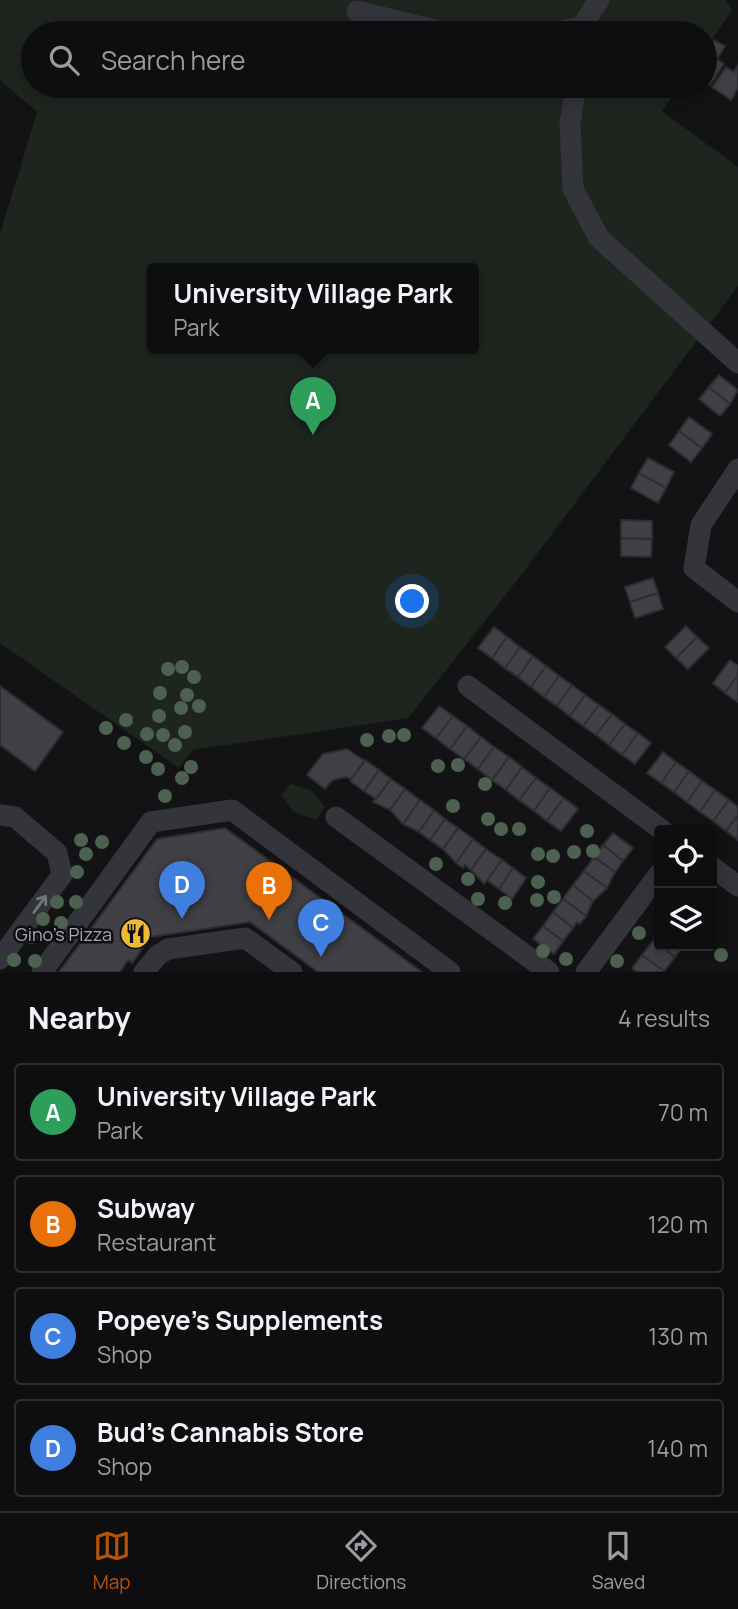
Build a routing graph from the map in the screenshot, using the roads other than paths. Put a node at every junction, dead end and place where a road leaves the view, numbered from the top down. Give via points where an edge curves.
1 (599, 0) edge
2 (357, 10) dead end
3 (400, 21) edge
4 (586, 21) edge
5 (574, 98) edge
6 (738, 363) edge
7 (738, 469) edge
8 (738, 602) edge
9 (468, 686) dead end
10 (0, 816) edge
11 (336, 817) dead end
12 (655, 825) edge
13 (717, 871) edge
14 (654, 881) edge
15 (738, 886) edge
16 (0, 959) edge
17 (42, 972) edge
18 (144, 972) edge
19 (292, 972) edge
20 (450, 972) edge
21 (549, 972) edge
22 (586, 972) edge

1 - 4 street
2 - 3 street
5 - 6 street via 570,123 573,189 599,239
7 - 8 street via 701,525 694,568
9 - 12 street
16 -> 10 street via 62,874 57,853 15,817
11 - 21 street
13 - 15 street
14 - 22 street
17 - 20 street via 151,822 232,810
18 - 19 street via 168,949 245,938

